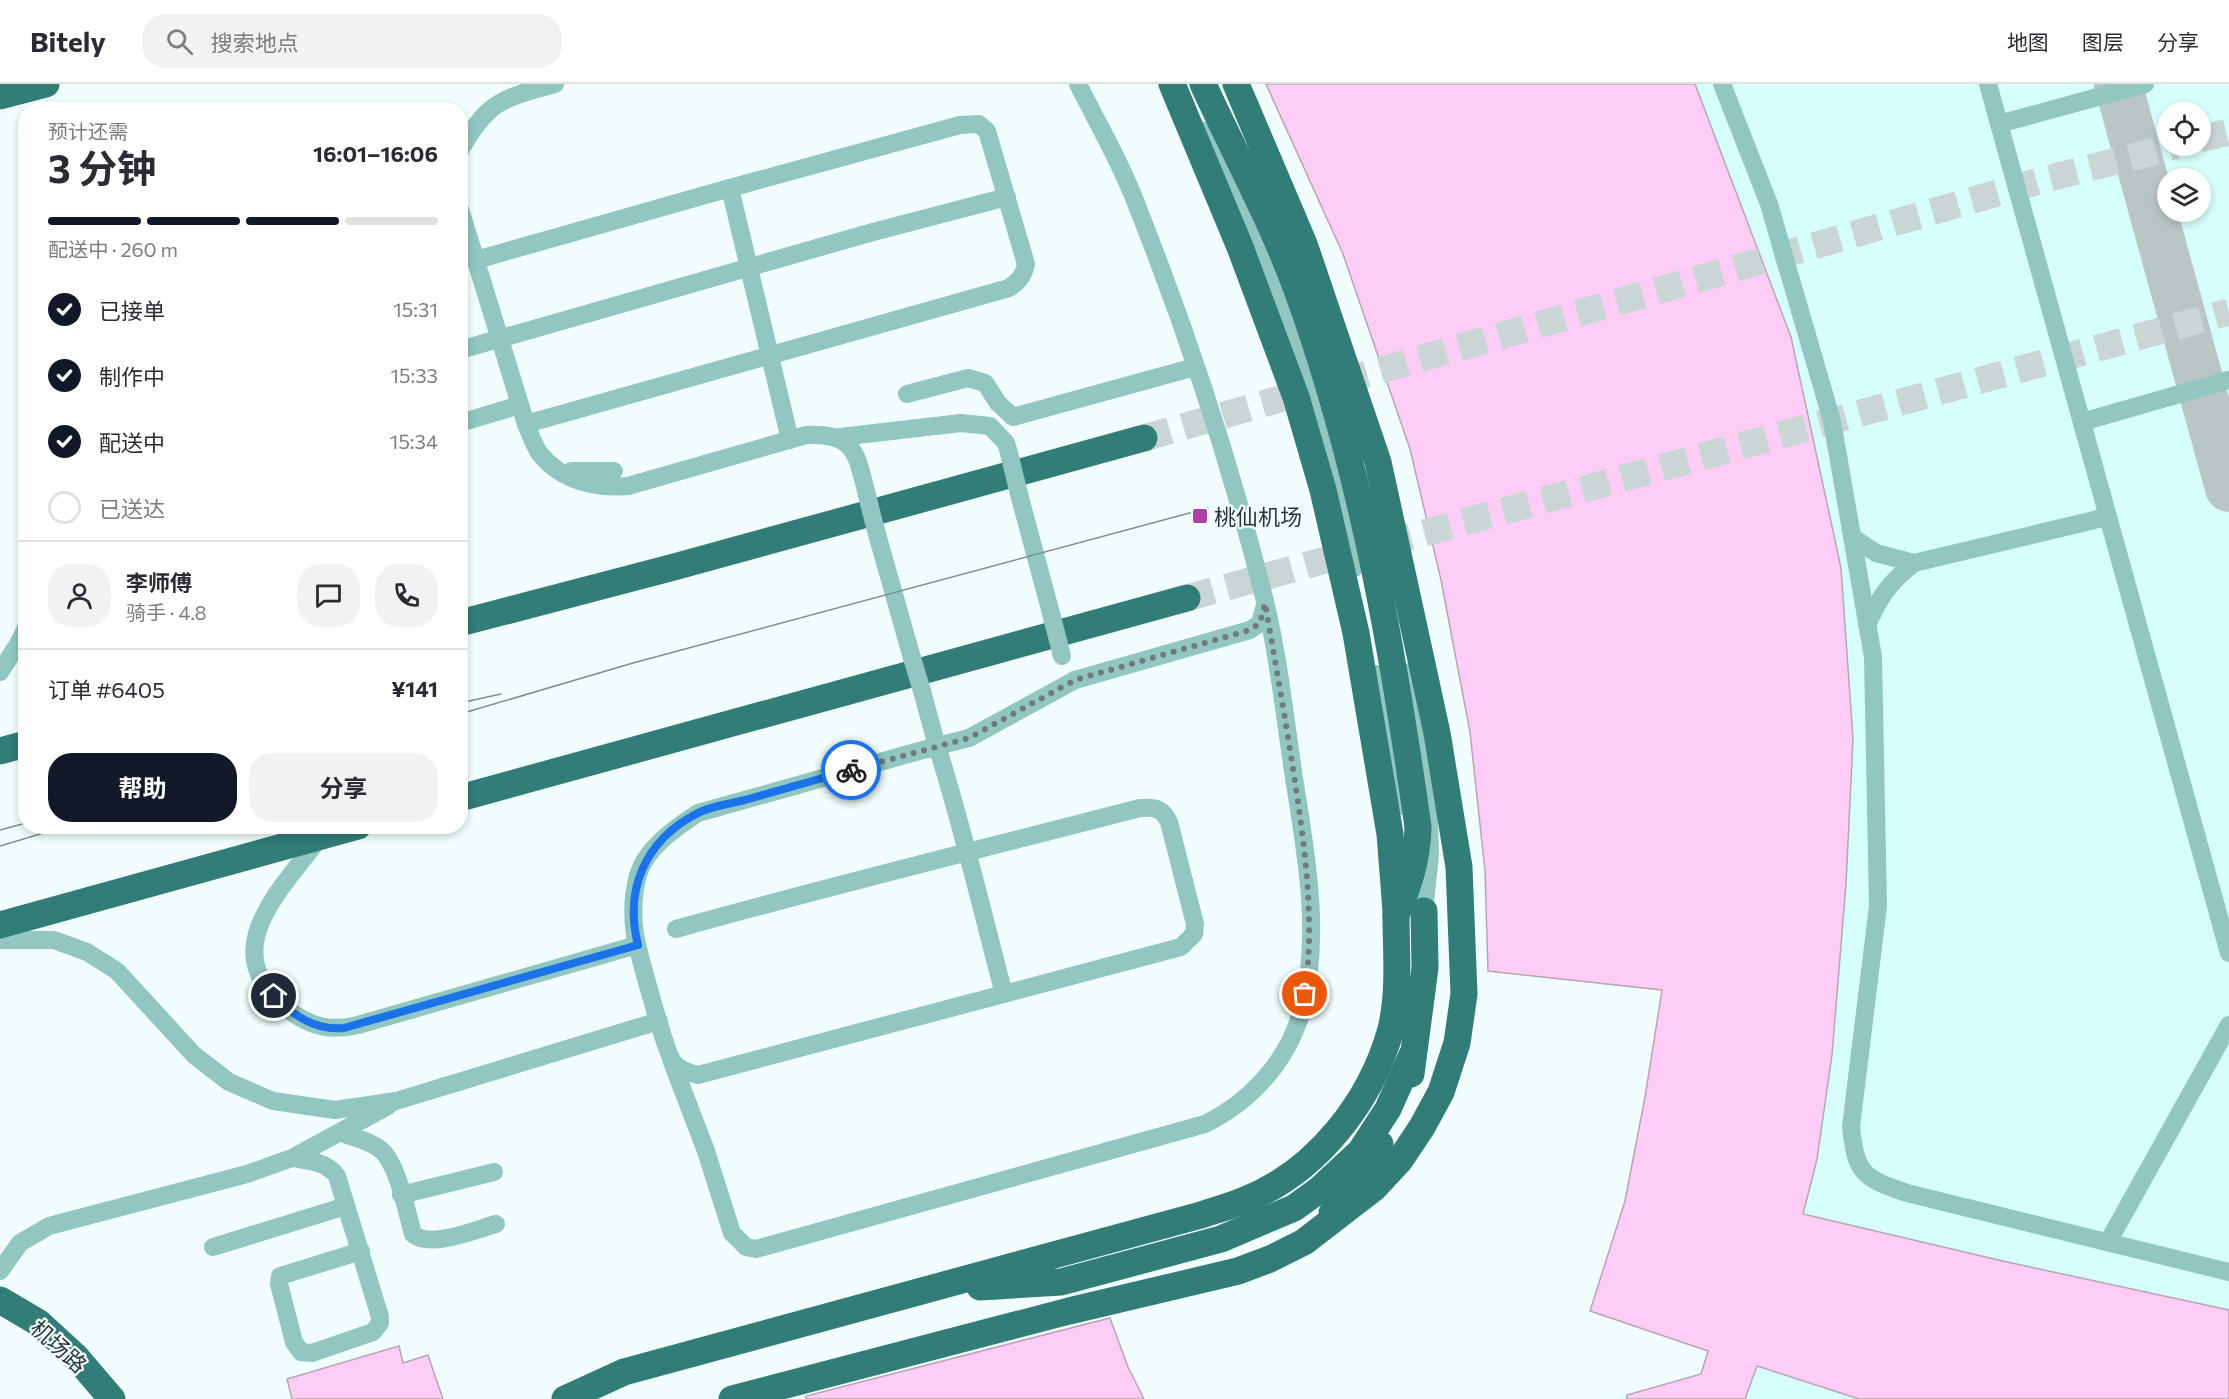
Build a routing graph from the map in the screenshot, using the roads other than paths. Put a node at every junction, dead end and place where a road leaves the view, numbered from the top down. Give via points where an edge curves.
1 (46, 84) edge
2 (555, 84) edge
3 (1078, 84) edge
4 (1172, 84) edge
5 (1178, 84) edge
6 (1203, 84) edge
7 (1236, 84) edge
8 (1242, 84) edge
9 (1722, 84) edge
10 (1988, 84) edge
11 (2145, 84) edge
12 (0, 96) edge
13 (1999, 124) junction
14 (468, 139) edge
15 (730, 188) junction
16 (1007, 197) junction
17 (468, 234) edge
18 (476, 260) junction
19 (751, 267) junction
20 (500, 340) junction
21 (468, 348) edge
22 (770, 354) junction
23 (1195, 368) junction
24 (2229, 380) edge
25 (906, 394) dead end
26 (520, 405) junction
27 (468, 421) edge
28 (2082, 422) junction
29 (526, 424) junction
30 (840, 437) junction
31 (1144, 438) tunnel mouth
32 (790, 440) junction
33 (557, 470) junction
34 (614, 471) dead end
35 (2107, 517) junction
36 (1852, 537) junction
37 (1914, 563) junction
38 (1187, 598) tunnel mouth
39 (1265, 603) junction
40 (468, 621) edge
41 (1867, 625) junction
42 (18, 641) edge
43 (0, 672) edge
44 (1070, 683) junction
45 (18, 746) edge
46 (937, 746) junction
47 (0, 751) edge
48 (468, 796) edge
49 (330, 834) edge
50 (320, 837) junction
51 (967, 853) junction
52 (1424, 911) junction
53 (1396, 915) junction
54 (0, 925) edge
55 (676, 929) dead end
56 (0, 940) edge
57 (638, 945) junction
58 (2229, 954) edge
59 (1004, 994) junction
60 (659, 1021) junction
61 (2229, 1025) edge
62 (1412, 1055) junction
63 (672, 1062) junction
64 (396, 1101) junction
65 (342, 1133) junction
66 (292, 1158) junction
67 (494, 1172) dead end
68 (401, 1195) junction
69 (346, 1206) junction
70 (496, 1224) dead end
71 (1304, 1242) junction
72 (2108, 1242) junction
73 (213, 1247) dead end
74 (361, 1251) junction
75 (0, 1271) edge
76 (2229, 1272) edge
77 (922, 1291) junction
78 (0, 1300) edge
79 (112, 1399) edge
80 (565, 1399) edge
81 (732, 1399) edge

1 - 12 highway
2 - 14 street via 509,97 485,112
3 - 23 street via 1139,208
4 - 53 highway, bridge via 1240,247 1296,397 1323,490 1358,644 1390,834
5 - 52 street via 1241,199 1328,441
6 - 53 highway, bridge via 1295,285 1348,446 1363,508 1384,609 1418,827 1411,882
7 - 71 highway, bridge via 1304,244 1378,462 1437,733 1459,867 1464,994 1457,1043 1441,1092 1417,1136 1374,1188
8 - 52 street via 1300,214 1368,415 1405,621 1428,790 1430,855
9 - 36 street via 1769,204 1825,398
10 - 13 street
11 - 13 street
13 - 28 street
15 - 16 street via 979,124 987,131
15 - 18 street
15 - 19 street
16 - 19 street
16 - 22 street via 1026,264 1019,281 1009,288
17 - 18 street
18 - 20 street
19 - 20 street
19 - 22 street
20 - 21 street
20 - 26 street
22 - 29 street
22 - 32 street
23 - 25 street via 1013,417 998,403 986,383 968,378
23 - 39 street
24 - 28 street
26 - 27 street
26 - 29 street
28 - 35 street
29 - 33 street via 539,453
30 - 32 street via 806,435
30 - 44 street, bridge via 961,423 990,426 1006,443
30 - 46 street, bridge via 853,449
31 - 40 highway
32 - 33 street via 628,486 606,488 579,482
33 - 34 street
35 - 37 street
35 - 58 street
36 - 37 street via 1876,553
36 - 41 street
37 - 41 street via 1892,581
38 - 48 highway
39 - 44 street via 1260,623 1250,630
39 - 63 street via 1304,843 1310,950 1302,1010 1289,1043 1266,1076 1237,1106 1205,1124 756,1249 746,1247 732,1233
41 - 72 street via 1872,657 1878,906 1851,1127 1855,1159 1873,1181 1907,1193
42 - 43 street
44 - 46 street via 969,738
45 - 47 highway
46 - 51 street
46 - 57 street via 698,813 674,828 649,854 639,873 633,902
49 - 50 highway
50 - 54 highway
50 - 57 street via 257,926 254,949 258,973 274,996 296,1016 320,1027 331,1030 358,1025
51 - 55 street
51 - 59 street
51 - 59 street via 1140,808 1153,807 1163,812 1169,822 1195,924 1189,941 1181,947
52 - 62 highway via 1425,968
53 - 77 highway via 1396,995 1391,1028 1370,1082 1334,1135 1285,1178 1246,1200 1201,1215
56 - 64 street via 54,940 87,952 117,971 194,1055 229,1082 273,1101 335,1110
57 - 60 street
59 - 63 street via 698,1075
60 - 63 street
60 - 64 street
61 - 72 street
62 - 71 highway, bridge via 1410,1084 1361,1179
62 - 77 highway via 1388,1108 1360,1152 1294,1208 1221,1239 1061,1282
64 - 65 street
65 - 66 street
65 - 68 street via 382,1150
66 - 69 street via 331,1168
66 - 75 street via 247,1174 49,1226 20,1243
67 - 68 street
68 - 70 street via 413,1234 419,1239 434,1241
69 - 73 street
69 - 74 street
71 - 81 highway, bridge via 1238,1271
72 - 76 street
74 - 74 street via 380,1323 373,1332 312,1353 301,1352 294,1342 278,1280 284,1274
77 - 80 highway via 624,1372
78 - 79 highway, 机场路 via 39,1323 76,1357

